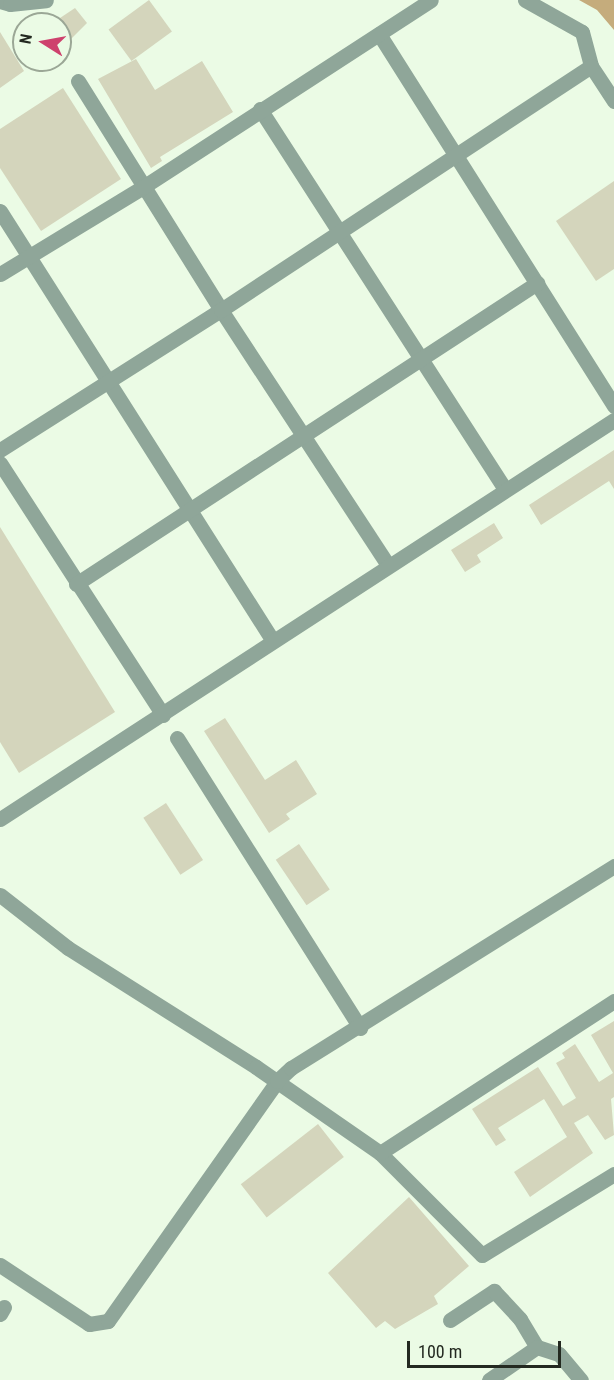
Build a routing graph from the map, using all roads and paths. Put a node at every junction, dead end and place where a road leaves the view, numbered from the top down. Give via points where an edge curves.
1 (46, 0) edge
2 (431, 0) edge
3 (525, 0) edge
4 (0, 1) edge
5 (380, 34) junction
6 (591, 66) junction
7 (78, 81) dead end
8 (614, 101) edge
9 (260, 109) junction
10 (453, 155) junction
11 (143, 187) junction
12 (0, 211) edge
13 (336, 231) junction
14 (30, 256) junction
15 (0, 274) edge
16 (537, 283) junction
17 (221, 310) junction
18 (419, 361) junction
19 (105, 381) junction
20 (614, 406) edge
21 (614, 420) edge
22 (304, 437) junction
23 (0, 450) edge
24 (0, 463) edge
25 (506, 489) junction
26 (188, 509) junction
27 (388, 565) junction
28 (76, 584) junction
29 (273, 641) junction
30 (163, 715) junction
31 (177, 738) dead end
32 (0, 819) edge
33 (614, 866) edge
34 (0, 895) edge
35 (614, 1001) edge
36 (360, 1028) junction
37 (277, 1081) junction
38 (380, 1153) junction
39 (614, 1174) edge
40 (0, 1265) edge
41 (450, 1320) dead end
42 (537, 1347) junction
43 (489, 1380) edge
44 (581, 1380) edge

1 - 4 street via 10,4
2 - 5 street
3 - 6 street via 582,32
5 - 9 street
5 - 10 street
6 - 8 street
6 - 10 street
7 - 11 street
9 - 11 street
9 - 13 street
10 - 13 street
10 - 16 street
11 - 14 street
11 - 17 street
12 - 14 street
13 - 17 street
13 - 18 street
14 - 15 street
14 - 19 street
16 - 18 street
16 - 20 street
17 - 19 street
17 - 22 street
18 - 22 street
18 - 25 street
19 - 23 street
19 - 26 street
21 - 25 street
22 - 26 street
22 - 27 street
24 - 28 street
25 - 27 street
26 - 28 street
26 - 29 street
27 - 29 street
28 - 30 street
29 - 30 street
30 - 32 street
31 - 36 street
33 - 36 street
34 - 37 street via 68,948
35 - 38 street
36 - 37 street via 291,1068
37 - 38 street
37 - 40 street via 108,1321 89,1324
38 - 39 street via 482,1255
41 - 42 street via 494,1291 520,1319
42 - 43 street
42 - 44 street via 559,1354

